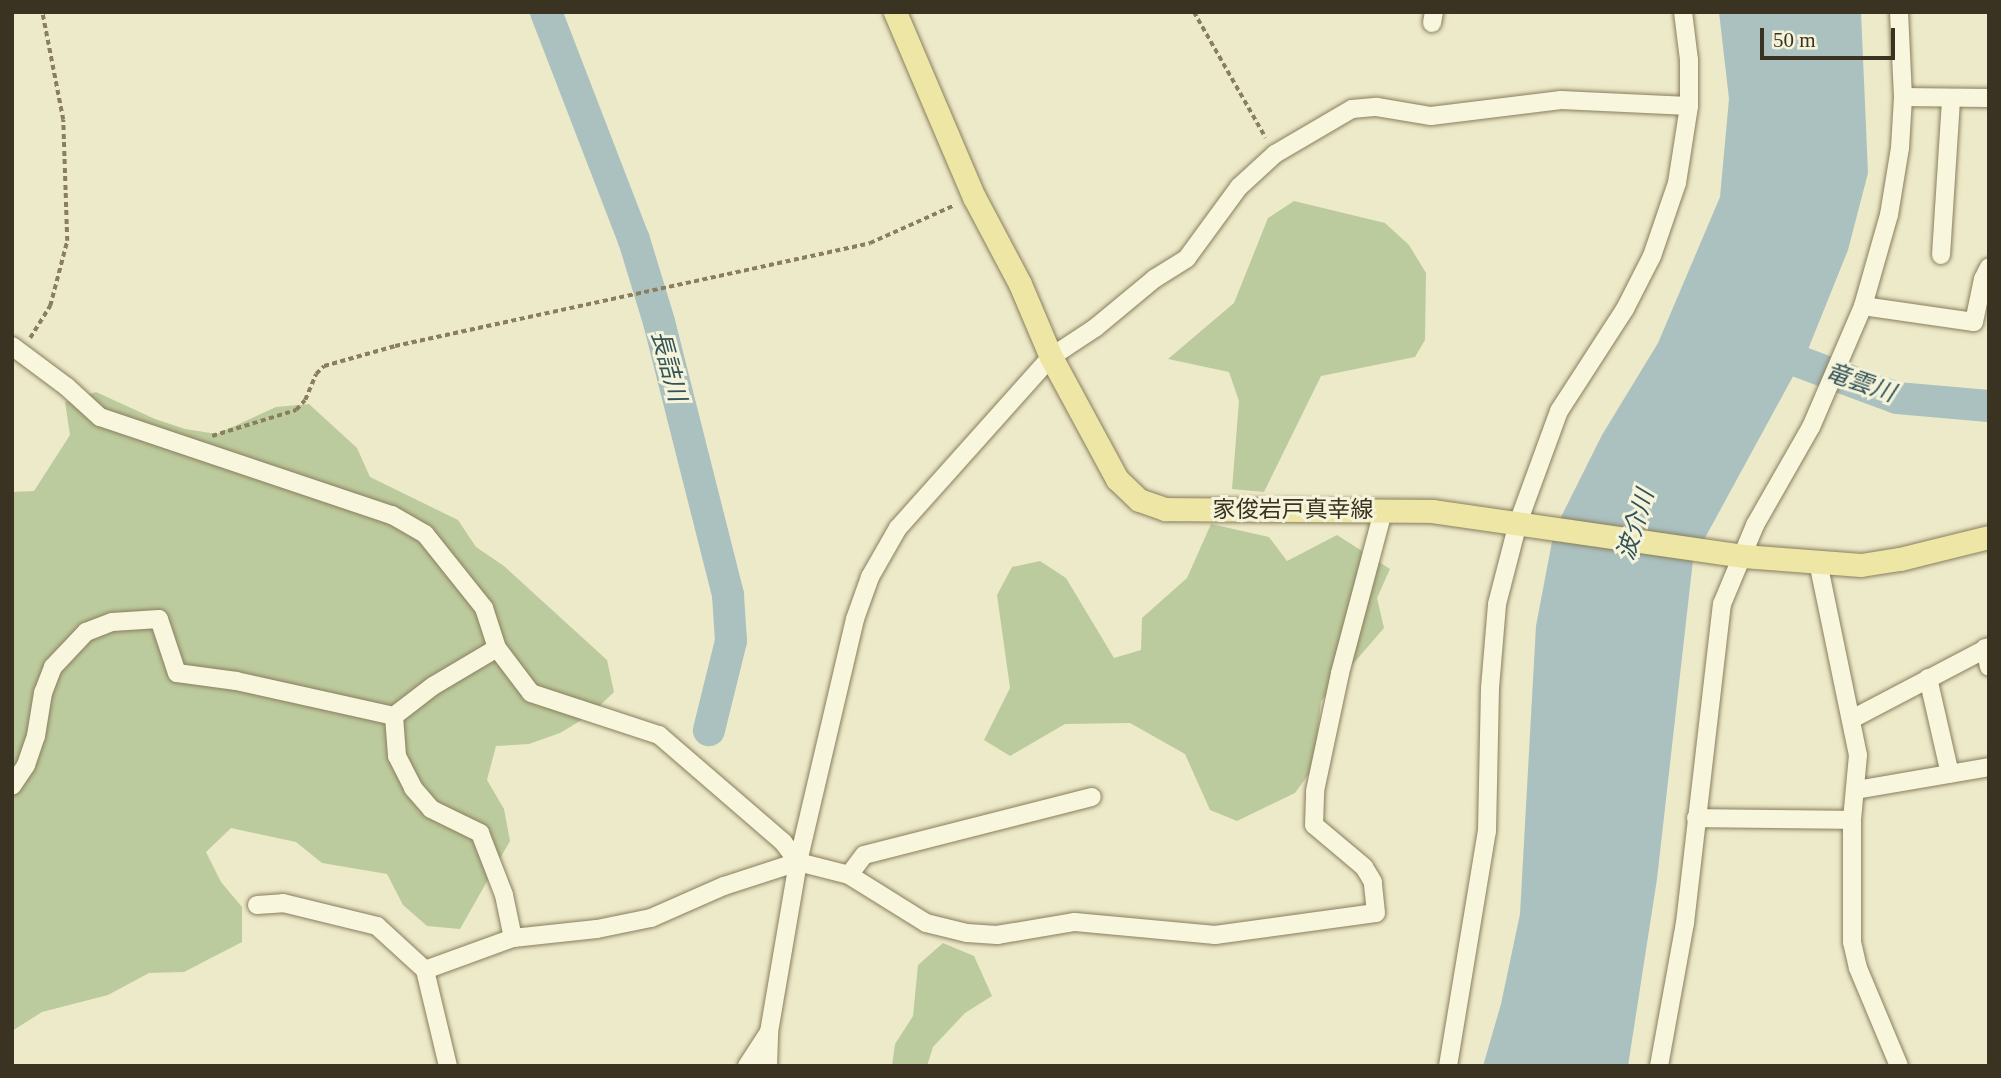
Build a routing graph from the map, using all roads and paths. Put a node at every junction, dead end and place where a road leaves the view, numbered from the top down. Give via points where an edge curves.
1 (42, 12) edge
2 (895, 12) edge
3 (1195, 12) edge
4 (1684, 12) edge
5 (1899, 12) edge
6 (1903, 97) junction
7 (1989, 98) edge
8 (1951, 99) junction
9 (1689, 106) junction
10 (1275, 154) junction
11 (974, 197) junction
12 (1941, 255) dead end
13 (1989, 267) edge
14 (1863, 306) junction
15 (15, 354) edge
16 (1051, 357) junction
17 (184, 446) junction
18 (1383, 511) junction
19 (1523, 524) junction
20 (1989, 537) edge
21 (1736, 554) junction
22 (1818, 562) junction
23 (497, 648) junction
24 (1987, 648) edge
25 (1989, 667) edge
26 (1928, 678) junction
27 (394, 716) junction
28 (1852, 719) junction
29 (1989, 767) edge
30 (1950, 774) junction
31 (12, 786) edge
32 (1856, 790) junction
33 (1092, 797) dead end
34 (1696, 818) junction
35 (1852, 820) junction
36 (798, 862) junction
37 (849, 875) junction
38 (257, 905) dead end
39 (513, 938) junction
40 (425, 970) junction
41 (769, 1032) junction
42 (448, 1066) edge
43 (747, 1066) edge
44 (768, 1066) edge
45 (1448, 1066) edge
46 (1659, 1066) edge
47 (1899, 1066) edge

1 - 15 path via 63,120 67,241 50,306
2 - 11 main road, 家俊岩戸真幸線
3 - 10 path
4 - 9 street
5 - 6 street
6 - 8 street
6 - 14 street via 1889,215
7 - 8 street
8 - 12 street
9 - 10 street via 1561,100 1431,116 1377,107 1352,109
9 - 19 street via 1677,183 1652,256 1625,309 1559,411
10 - 16 street via 1239,187 1187,258
11 - 16 main road, 家俊岩戸真幸線 via 1020,284
11 - 17 path via 870,243 408,343 324,366 296,410
13 - 14 street via 1974,322
14 - 21 street via 1822,402
15 - 17 street via 67,387 100,417
16 - 18 main road, 家俊岩戸真幸線 via 1117,479 1139,500 1165,509
16 - 36 street via 898,528 870,577 855,619
17 - 23 street via 392,515 425,534 484,608
18 - 19 main road, 家俊岩戸真幸線 via 1432,512
18 - 37 street via 1340,673 1314,814 1314,825 1364,867 1373,882 1376,913 1215,935 1075,922 996,935 967,933 926,923
19 - 21 main road, 家俊岩戸真幸線
19 - 45 street via 1497,604 1487,831
20 - 22 main road, 家俊岩戸真幸線 via 1861,565
21 - 22 main road, 家俊岩戸真幸線
21 - 34 street via 1722,604
22 - 28 street
23 - 27 street via 433,686
23 - 36 street via 531,692 659,734 783,842
24 - 25 street
24 - 26 street
26 - 28 street
26 - 30 street
27 - 31 street via 236,681 177,673 159,619 112,622 86,632 53,667 29,755
27 - 39 street via 397,756 413,788 431,809 480,833 504,895
28 - 32 street via 1858,755
29 - 30 street
30 - 32 street
32 - 35 street
33 - 37 street via 864,855
34 - 35 street
34 - 46 street via 1685,923
35 - 47 street via 1852,942 1858,968
36 - 37 street
36 - 39 street via 724,886 651,918
36 - 41 street
38 - 40 street via 283,903 377,926
39 - 40 street
40 - 42 street
41 - 43 street
41 - 44 street

